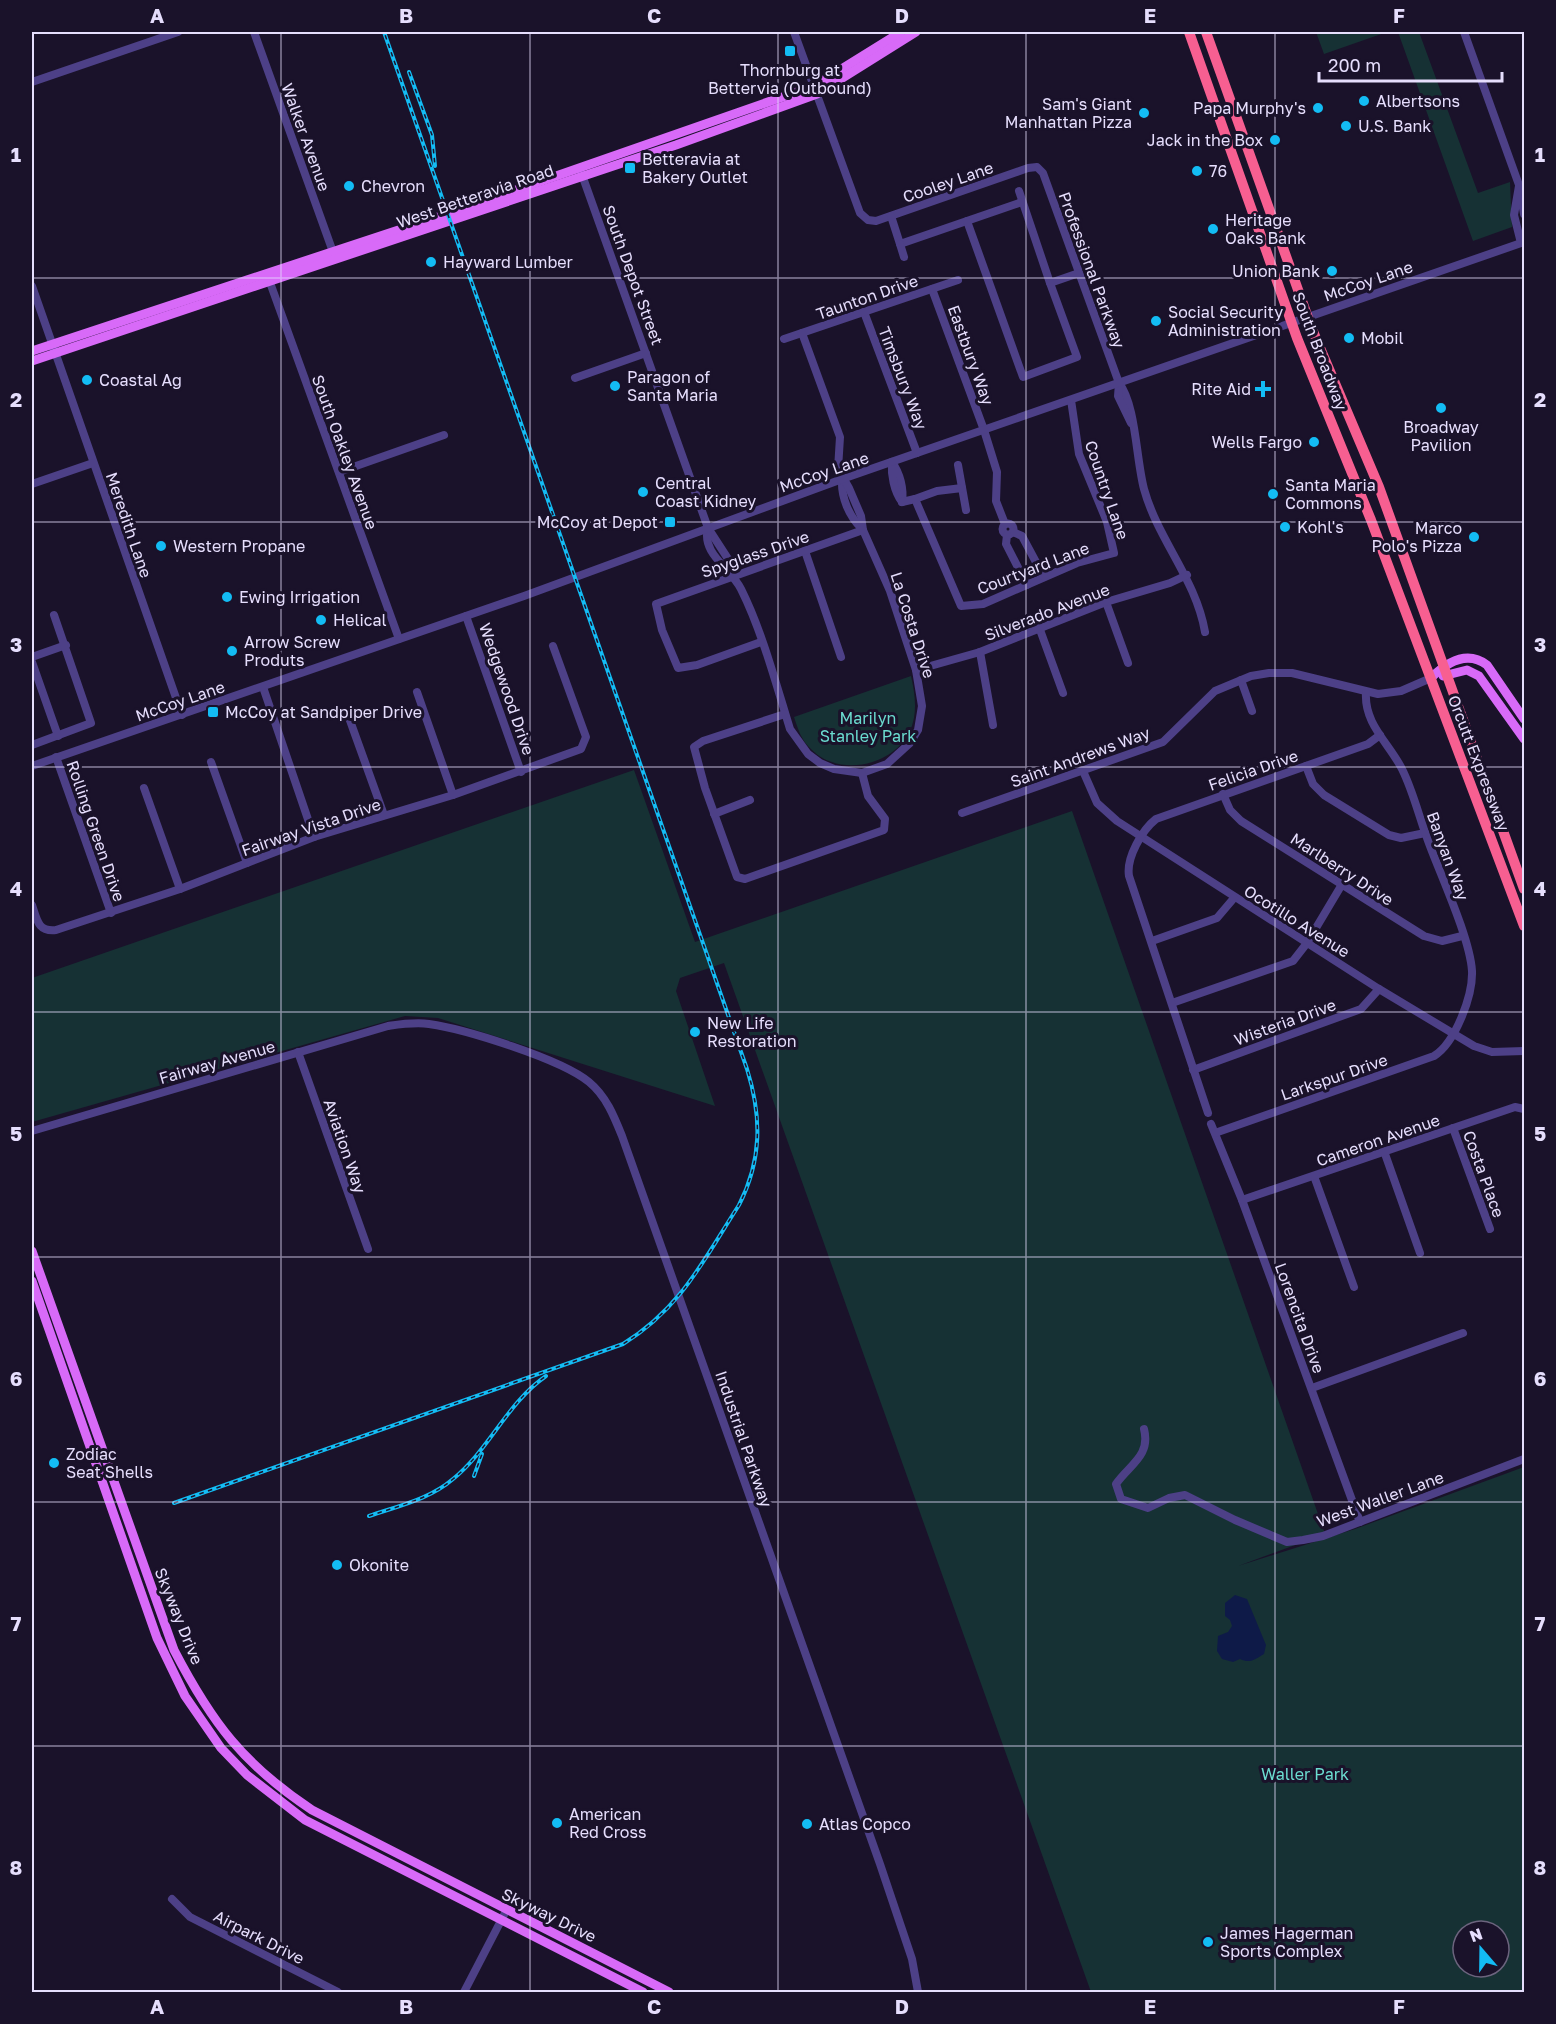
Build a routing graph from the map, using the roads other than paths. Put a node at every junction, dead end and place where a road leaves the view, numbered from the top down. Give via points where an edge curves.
1 (178, 32) edge
2 (254, 32) edge
3 (794, 32) edge
4 (901, 32) edge
5 (916, 32) edge
6 (1189, 32) edge
7 (1206, 32) edge
8 (1464, 32) edge
9 (32, 82) edge
10 (816, 90) junction
11 (1037, 167) joint
12 (581, 172) junction
13 (1257, 172) junction
14 (1241, 177) junction
15 (1522, 184) edge
16 (1018, 191) dead end
17 (1022, 202) junction
18 (1524, 214) edge
19 (891, 216) junction
20 (967, 221) junction
21 (1522, 242) edge
22 (900, 244) junction
23 (333, 252) junction
24 (904, 257) dead end
25 (1079, 273) junction
26 (268, 278) junction
27 (958, 280) dead end
28 (1050, 283) junction
29 (32, 286) edge
30 (932, 289) junction
31 (864, 312) junction
32 (1308, 316) junction
33 (1291, 322) junction
34 (802, 333) junction
35 (784, 339) dead end
36 (53, 349) junction
37 (32, 351) edge
38 (646, 353) junction
39 (32, 361) edge
40 (575, 378) dead end
41 (1119, 383) junction
42 (1071, 400) junction
43 (984, 430) junction
44 (444, 435) dead end
45 (917, 453) junction
46 (93, 462) junction
47 (892, 462) junction
48 (958, 465) dead end
49 (339, 472) junction
50 (842, 479) junction
51 (32, 484) edge
52 (962, 488) junction
53 (915, 500) junction
54 (966, 510) dead end
55 (708, 528) junction
56 (863, 530) junction
57 (1010, 534) junction
58 (805, 550) junction
59 (1114, 553) joint
60 (1187, 575) junction
61 (733, 576) junction
62 (1044, 577) junction
63 (1027, 585) junction
64 (1106, 602) junction
65 (54, 615) dead end
66 (466, 616) junction
67 (1039, 627) junction
68 (1205, 632) dead end
69 (399, 639) junction
70 (761, 642) junction
71 (66, 645) junction
72 (553, 646) dead end
73 (980, 652) junction
74 (32, 657) edge
75 (841, 657) dead end
76 (32, 662) edge
77 (1128, 663) dead end
78 (1444, 665) junction
79 (916, 670) junction
80 (1448, 676) junction
81 (1431, 678) junction
82 (1241, 680) junction
83 (263, 687) junction
84 (417, 692) dead end
85 (1063, 693) dead end
86 (1366, 693) junction
87 (1252, 711) dead end
88 (182, 714) junction
89 (785, 714) junction
90 (348, 715) dead end
91 (1524, 719) edge
92 (993, 725) dead end
93 (1380, 735) junction
94 (58, 736) junction
95 (1524, 739) edge
96 (32, 745) edge
97 (56, 758) junction
98 (212, 762) dead end
99 (32, 765) edge
100 (1306, 766) junction
101 (1083, 771) junction
102 (521, 772) junction
103 (862, 773) junction
104 (144, 788) dead end
105 (1223, 794) junction
106 (453, 795) junction
107 (750, 800) dead end
108 (962, 813) dead end
109 (714, 814) junction
110 (384, 816) junction
111 (1425, 833) junction
112 (314, 837) junction
113 (1142, 837) junction
114 (247, 862) junction
115 (1341, 886) junction
116 (180, 889) junction
117 (1524, 889) edge
118 (1234, 898) junction
119 (32, 905) edge
120 (111, 913) junction
121 (1524, 926) edge
122 (1462, 936) junction
123 (1152, 941) junction
124 (1307, 943) junction
125 (1379, 989) junction
126 (1172, 1003) junction
127 (411, 1023) joint
128 (1452, 1034) junction
129 (1524, 1051) edge
130 (298, 1052) junction
131 (1193, 1070) junction
132 (1523, 1108) edge
133 (1208, 1113) dead end
134 (1212, 1124) dead end
135 (1453, 1128) junction
136 (32, 1131) edge
137 (1215, 1133) junction
138 (1384, 1151) junction
139 (1314, 1176) junction
140 (1242, 1200) junction
141 (1490, 1229) dead end
142 (368, 1250) dead end
143 (32, 1251) edge
144 (1420, 1253) dead end
145 (32, 1281) edge
146 (1354, 1287) dead end
147 (1463, 1333) dead end
148 (1312, 1388) junction
149 (1144, 1429) dead end
150 (1524, 1459) edge
151 (1360, 1522) junction
152 (172, 1899) dead end
153 (504, 1916) junction
154 (338, 1992) edge
155 (464, 1992) edge
156 (644, 1992) edge
157 (669, 1992) edge
158 (918, 1992) edge

1 - 9 street
2 - 23 street, Walker Avenue
3 - 10 street
4 - 10 main road, West Betteravia Road
5 - 10 main road, West Betteravia Road
6 - 14 highway, South Broadway
7 - 13 highway, South Broadway
8 - 15 street
10 - 12 main road, West Betteravia Road
10 - 19 street, Cooley Lane via 860,213 876,221
11 - 19 street, Cooley Lane
11 - 25 street, Professional Parkway
12 - 23 main road, West Betteravia Road
12 - 26 main road, West Betteravia Road
12 - 38 street, South Depot Street
13 - 14 highway
13 - 32 highway, South Broadway
14 - 33 highway, South Broadway
15 - 18 street
15 - 21 street via 1514,215
16 - 17 street
17 - 20 street
17 - 28 street
19 - 22 street
20 - 22 street
20 - 28 street via 1023,377 1077,357
21 - 32 street, McCoy Lane
22 - 24 street
23 - 26 main road, West Betteravia Road
25 - 28 street
25 - 41 street, Professional Parkway
26 - 36 main road, West Betteravia Road
26 - 49 street, South Oakley Avenue
27 - 30 street, Taunton Drive
29 - 36 street, Meredith Lane
30 - 31 street, Taunton Drive
30 - 43 street, Eastbury Way
31 - 34 street, Taunton Drive
31 - 45 street, Timsbury Way
32 - 33 street, McCoy Lane
32 - 78 highway, South Broadway via 1379,487
33 - 41 street, McCoy Lane
33 - 81 highway, South Broadway
34 - 35 street, Taunton Drive
34 - 50 street via 840,437 837,462
36 - 37 main road, West Betteravia Road
36 - 39 main road, West Betteravia Road
36 - 46 street, Meredith Lane
38 - 40 street
38 - 55 street, South Depot Street
41 - 42 street, McCoy Lane
41 - 60 street, Professional Parkway via 1118,396 1131,423 1145,490 1159,526
42 - 43 street, McCoy Lane
42 - 59 street, Country Lane via 1079,454 1107,522
43 - 45 street, McCoy Lane
43 - 57 street, Eastbury Way via 997,472 996,501 1005,524 1011,525
44 - 49 street
45 - 47 street, McCoy Lane
46 - 51 street
46 - 88 street, Meredith Lane
47 - 50 street, McCoy Lane
47 - 53 street via 897,469 902,502
48 - 52 street
49 - 69 street, South Oakley Avenue
50 - 55 street, McCoy Lane
50 - 56 street, La Costa Drive via 861,516
52 - 53 street via 937,491
52 - 54 street
53 - 63 street, Courtyard Lane via 961,606 983,604
55 - 61 street, South Depot Street via 708,545
55 - 66 street, McCoy Lane
56 - 58 street, Spyglass Drive
56 - 79 street, La Costa Drive via 890,591
57 - 62 street via 1022,536
57 - 63 street via 1006,544
58 - 61 street, Spyglass Drive
58 - 75 street
59 - 62 street, Courtyard Lane
60 - 64 street, Silverado Avenue via 1170,584
60 - 68 street, Professional Parkway
61 - 70 street, South Depot Street
61 - 70 street, Spyglass Drive via 656,604 674,664 682,669
62 - 63 street, Courtyard Lane
64 - 67 street, Silverado Avenue
64 - 77 street
65 - 71 street
66 - 69 street, McCoy Lane
66 - 102 street, Wedgewood Drive
67 - 73 street, Silverado Avenue
67 - 85 street
69 - 83 street, McCoy Lane
70 - 89 street, South Depot Street
71 - 74 street
71 - 94 street via 91,723
72 - 102 street, Fairway Vista Drive via 586,742 581,749
73 - 79 street, Silverado Avenue
73 - 92 street
76 - 94 street
78 - 80 highway, Orcutt Expressway
78 - 81 main road
78 - 91 main road via 1468,658 1480,660
79 - 103 street, La Costa Drive via 922,706 918,730 900,755
80 - 81 main road
80 - 95 main road via 1467,670 1479,676
80 - 117 highway, Orcutt Expressway
81 - 86 street, Saint Andrews Way via 1401,691
81 - 121 highway, Orcutt Expressway
82 - 86 street, Saint Andrews Way via 1269,673 1292,673
82 - 87 street
82 - 101 street, Saint Andrews Way via 1215,691 1163,742
83 - 88 street, McCoy Lane
83 - 112 street
84 - 106 street
86 - 93 street, Banyan Way via 1367,715
88 - 97 street, McCoy Lane
89 - 103 street, South Depot Street via 794,736 808,754 834,769
89 - 109 street via 694,747
90 - 110 street
93 - 100 street, Felicia Drive via 1368,744
93 - 111 street, Banyan Way via 1404,772
94 - 96 street
97 - 99 street, McCoy Lane
97 - 120 street, Rolling Green Drive
98 - 114 street
100 - 105 street, Felicia Drive
100 - 111 street via 1313,784 1324,795 1389,835 1401,838
101 - 108 street, Saint Andrews Way
101 - 113 street, Ocotillo Avenue via 1097,803
102 - 106 street, Fairway Vista Drive
103 - 109 street via 868,796 885,819 884,830 745,879 734,874
104 - 116 street
105 - 113 street, Felicia Drive via 1156,819
105 - 115 street, Marlberry Drive via 1230,810 1241,821
106 - 110 street, Fairway Vista Drive
107 - 109 street
110 - 112 street, Fairway Vista Drive
111 - 122 street, Banyan Way
112 - 114 street, Fairway Vista Drive
113 - 118 street, Ocotillo Avenue
113 - 123 street via 1132,854 1128,873
114 - 116 street, Fairway Vista Drive
115 - 122 street, Marlberry Drive via 1424,936 1442,941
115 - 124 street
116 - 120 street, Fairway Vista Drive
118 - 123 street via 1217,918
118 - 124 street, Ocotillo Avenue
119 - 120 street, Fairway Vista Drive via 43,930 56,930
122 - 128 street, Banyan Way via 1472,969 1471,989
123 - 126 street
124 - 125 street, Ocotillo Avenue
124 - 126 street via 1285,966
125 - 128 street, Ocotillo Avenue
125 - 131 street, Wisteria Drive via 1361,1009
126 - 131 street
127 - 130 street, Fairway Avenue via 387,1026
127 - 158 street, Industrial Parkway via 464,1033 560,1065 590,1083 609,1106 852,1782 911,1957
128 - 129 street, Ocotillo Avenue via 1487,1051
128 - 137 street, Larkspur Drive via 1434,1056
130 - 136 street, Fairway Avenue
130 - 142 street, Aviation Way
131 - 133 street
132 - 135 street, Cameron Avenue via 1515,1107
134 - 137 street, Lorencita Drive
135 - 138 street, Cameron Avenue
135 - 141 street, Costa Place
137 - 140 street, Lorencita Drive
138 - 139 street, Cameron Avenue
138 - 144 street
139 - 140 street, Cameron Avenue
139 - 146 street
140 - 148 street, Lorencita Drive
143 - 153 main road, Skyway Drive via 174,1650 212,1718 260,1772 312,1810
145 - 153 main road, Skyway Drive via 157,1638 203,1725 247,1775 305,1820
147 - 148 street
148 - 151 street, Lorencita Drive
149 - 151 street, West Waller Lane via 1143,1454 1116,1484 1122,1499 1134,1505 1148,1508 1185,1495 1287,1542 1323,1536
150 - 151 street, West Waller Lane
152 - 154 street, Airpark Drive via 190,1917
153 - 155 street
153 - 156 main road, Skyway Drive
153 - 157 main road, Skyway Drive

